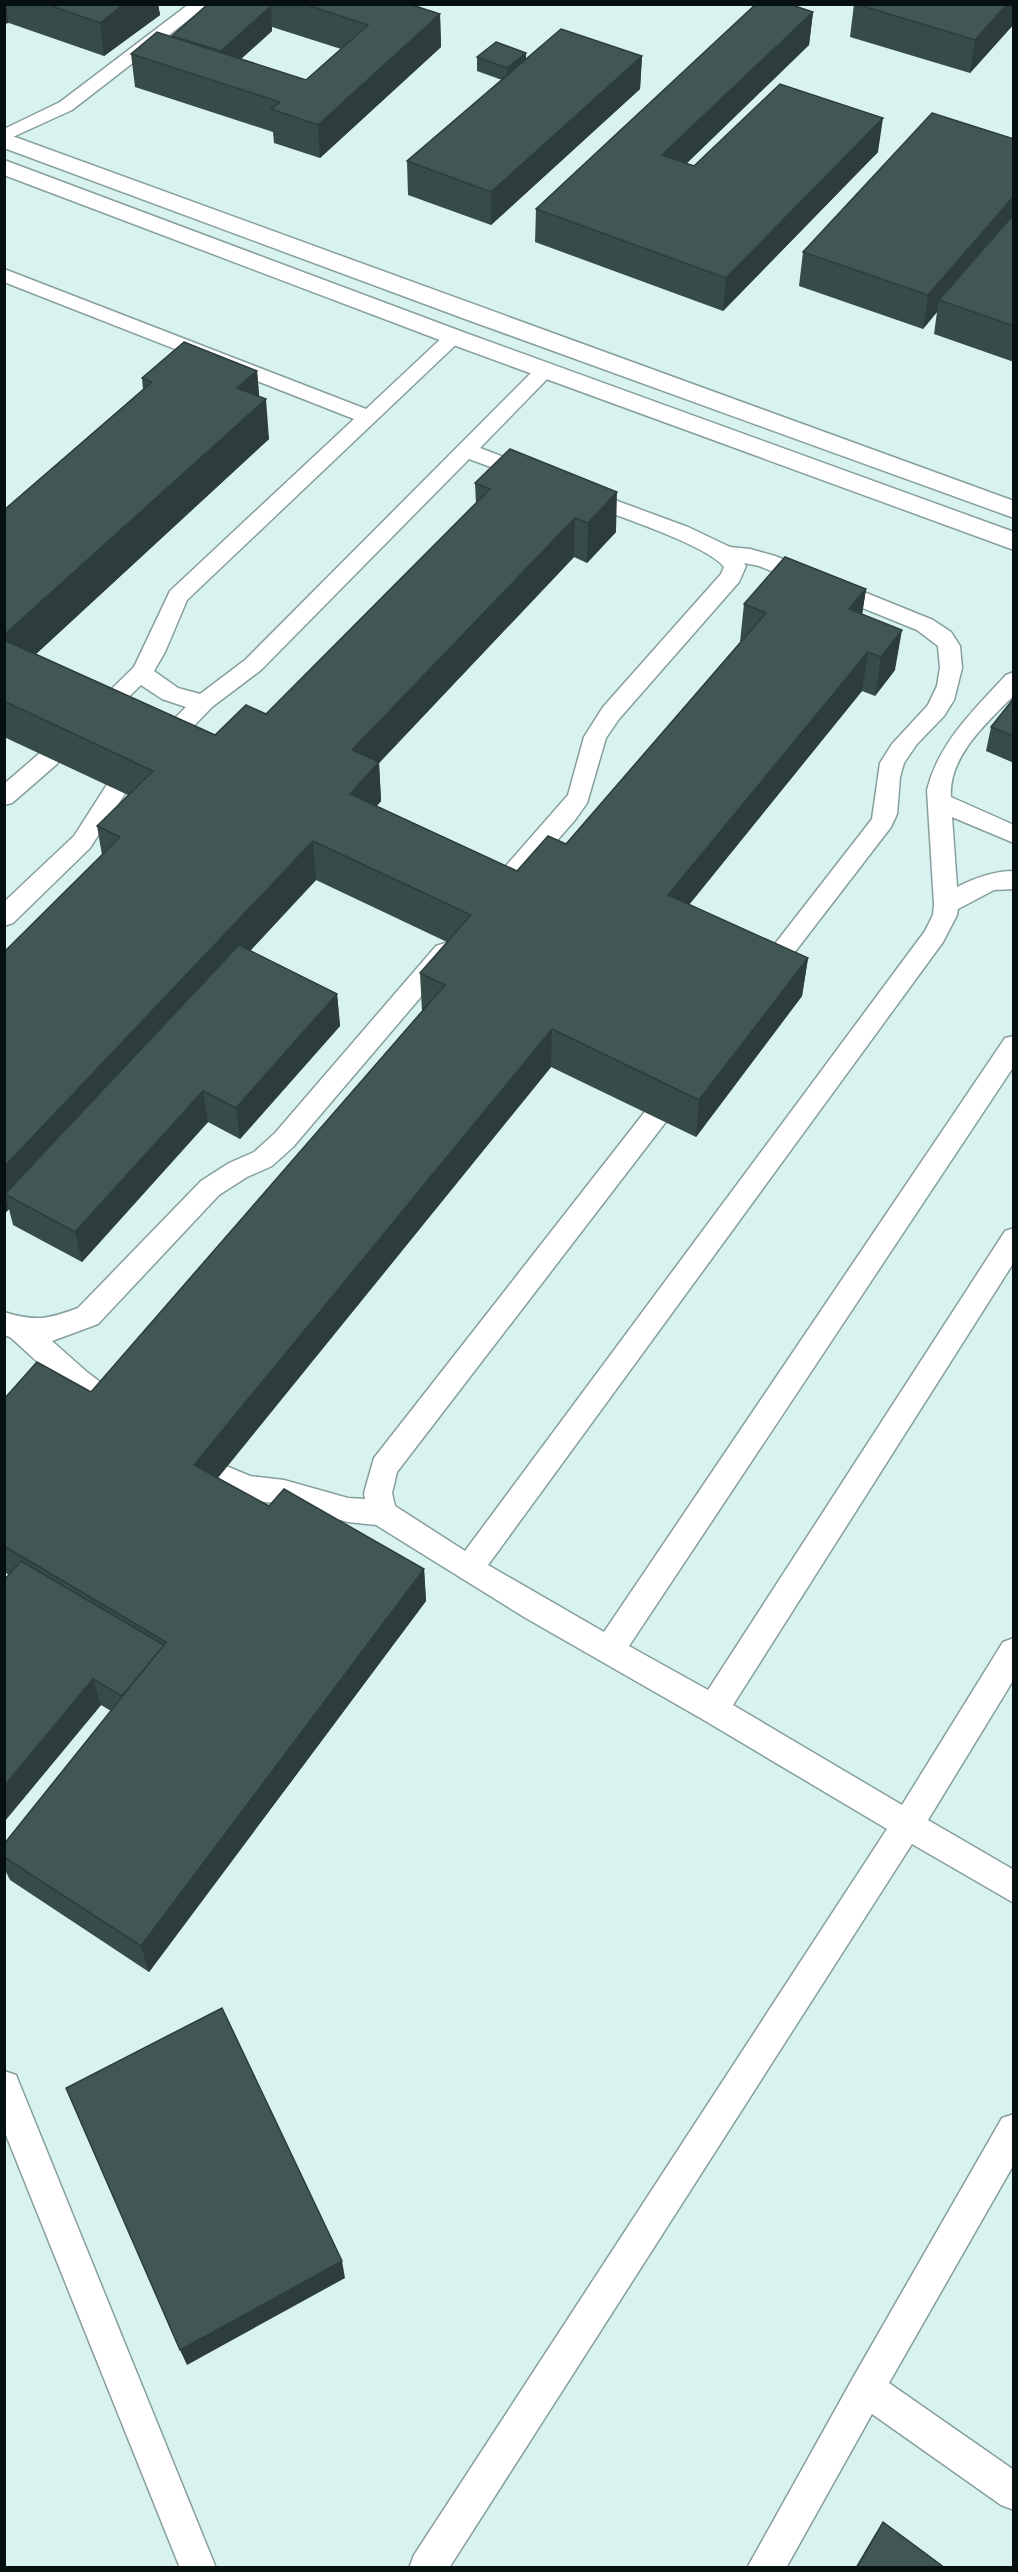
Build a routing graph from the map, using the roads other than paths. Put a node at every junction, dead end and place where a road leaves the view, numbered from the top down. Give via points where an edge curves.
1 (201, 4) edge
2 (4, 136) edge
3 (4, 140) edge
4 (4, 167) edge
5 (4, 275) edge
6 (454, 337) junction
7 (545, 370) junction
8 (368, 417) junction
9 (466, 450) junction
10 (1014, 510) edge
11 (1010, 536) edge
12 (726, 554) junction
13 (142, 672) junction
14 (1014, 680) edge
15 (204, 702) junction
16 (94, 717) edge
17 (160, 747) edge
18 (50, 758) edge
19 (116, 789) edge
20 (4, 797) edge
21 (940, 802) junction
22 (1014, 835) edge
23 (1014, 880) edge
24 (946, 904) junction
25 (478, 913) edge
26 (4, 917) edge
27 (458, 936) edge
28 (761, 977) edge
29 (1014, 1045) edge
30 (656, 1116) edge
31 (1014, 1239) edge
32 (12, 1326) edge
33 (115, 1408) edge
34 (219, 1475) edge
35 (382, 1513) junction
36 (469, 1568) junction
37 (610, 1649) junction
38 (1014, 1651) edge
39 (713, 1709) junction
40 (907, 1825) junction
41 (1014, 1888) edge
42 (4, 2087) edge
43 (1008, 2152) edge
44 (866, 2388) junction
45 (1014, 2492) edge
46 (198, 2568) edge
47 (427, 2568) edge
48 (765, 2568) edge

1 - 2 lane via 66,106
3 - 10 street
4 - 6 street
5 - 8 lane
6 - 7 street
6 - 8 lane
7 - 9 lane
7 - 11 street
8 - 13 lane via 178,596
9 - 12 lane via 680,532
9 - 15 lane via 253,665
12 - 25 lane via 735,566 731,577 611,713 595,737 579,797
12 - 28 lane via 767,561 925,625 945,636 951,653 949,688 941,705 891,766 888,808 883,821
13 - 15 lane via 152,684 180,700
13 - 16 lane
14 - 21 lane via 960,743 942,772
15 - 17 lane
18 - 20 lane
19 - 26 lane via 82,842
21 - 22 lane
21 - 24 lane
23 - 24 lane via 991,882
24 - 36 lane via 934,936
27 - 32 lane via 284,1140 263,1159 210,1188 88,1316 52,1330
29 - 37 lane
30 - 35 lane via 384,1467 378,1493
31 - 39 lane
32 - 33 lane
34 - 35 lane via 247,1488 294,1494 348,1510
35 - 36 lane
36 - 37 lane
37 - 39 lane
38 - 40 lane
39 - 40 lane
40 - 41 lane
40 - 47 lane
42 - 46 lane
43 - 44 lane
44 - 45 lane
44 - 48 lane

